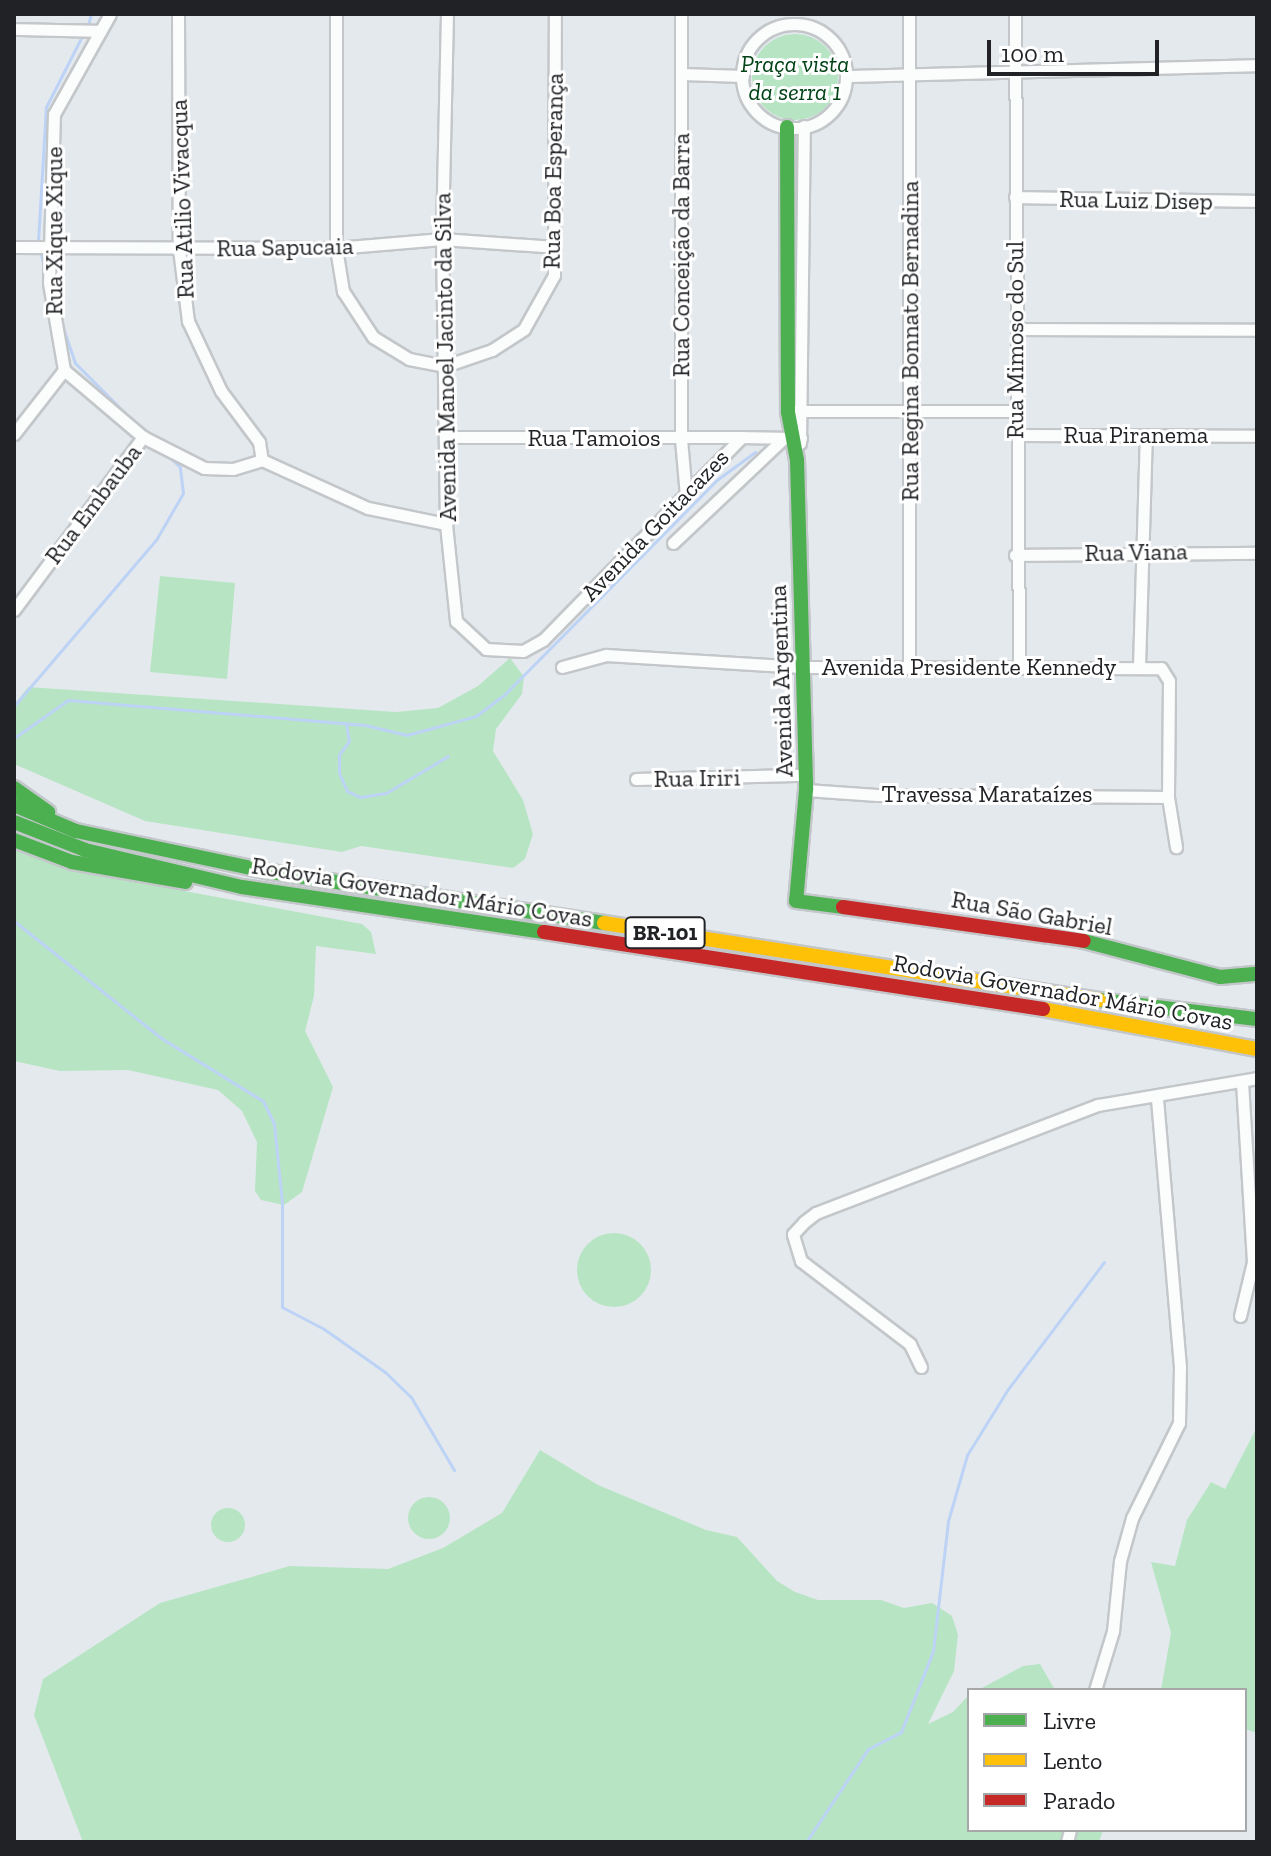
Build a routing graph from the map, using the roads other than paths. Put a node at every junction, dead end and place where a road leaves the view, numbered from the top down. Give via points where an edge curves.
1 (101, 14) edge
2 (110, 14) edge
3 (178, 14) edge
4 (336, 14) edge
5 (447, 14) edge
6 (555, 14) edge
7 (681, 14) edge
8 (909, 14) edge
9 (1015, 14) edge
10 (782, 20) edge
11 (803, 20) edge
12 (14, 29) edge
13 (101, 30) junction
14 (1257, 65) edge
15 (1016, 70) junction
16 (682, 74) junction
17 (743, 76) junction
18 (846, 76) junction
19 (910, 77) junction
20 (804, 126) junction
21 (787, 127) junction
22 (1015, 197) junction
23 (1257, 201) edge
24 (442, 239) junction
25 (49, 246) junction
26 (14, 247) edge
27 (555, 247) junction
28 (336, 248) junction
29 (179, 249) junction
30 (1017, 329) junction
31 (1257, 330) edge
32 (445, 366) junction
33 (64, 370) junction
34 (910, 411) junction
35 (1014, 411) junction
36 (795, 412) junction
37 (14, 434) edge
38 (1016, 435) junction
39 (1146, 435) junction
40 (1257, 436) edge
41 (143, 437) junction
42 (446, 437) junction
43 (742, 437) junction
44 (792, 438) junction
45 (681, 439) junction
46 (262, 460) junction
47 (686, 496) junction
48 (446, 524) junction
49 (673, 543) dead end
50 (1144, 550) junction
51 (1257, 553) edge
52 (1015, 555) junction
53 (14, 610) edge
54 (523, 651) joint
55 (1019, 666) junction
56 (562, 667) dead end
57 (802, 667) junction
58 (1139, 667) junction
59 (909, 668) junction
60 (636, 779) dead end
61 (806, 783) junction
62 (14, 788) edge
63 (1168, 797) junction
64 (14, 805) edge
65 (14, 822) edge
66 (76, 831) junction
67 (14, 840) edge
68 (1176, 847) dead end
69 (242, 887) junction
70 (796, 901) joint
71 (1257, 974) edge
72 (1257, 1019) edge
73 (1257, 1049) edge
74 (1257, 1078) edge
75 (1242, 1084) junction
76 (1157, 1096) junction
77 (1240, 1316) dead end
78 (921, 1367) dead end
79 (1096, 1688) edge

1 - 13 street
2 - 13 street, Rua Xique Xique
3 - 29 street, Rua Atilio Vivacqua
4 - 28 street
5 - 24 street, Avenida Manoel Jacinto da Silva
6 - 27 street, Rua Boa Esperança
7 - 16 street, Rua Conceição da Barra
8 - 19 street, Rua Regina Bonnato Bernadina
9 - 15 street, Rua Mimoso do Sul
10 - 11 street
10 - 17 street via 750,48
11 - 18 street via 833,41
12 - 13 street
13 - 25 street, Rua Xique Xique via 54,114
14 - 15 street
15 - 19 street
15 - 22 street, Rua Mimoso do Sul
16 - 17 street
16 - 45 street, Rua Conceição da Barra
17 - 21 street via 756,111
18 - 19 street
18 - 20 street via 833,111
19 - 34 street, Rua Regina Bonnato Bernadina
20 - 21 street
20 - 36 street, Avenida Argentina
21 - 36 main road, Avenida Argentina
22 - 23 street, Rua Luiz Disep
22 - 30 street, Rua Mimoso do Sul
24 - 27 street, Rua Sapucaia
24 - 28 street, Rua Sapucaia
24 - 32 street, Avenida Manoel Jacinto da Silva
25 - 26 street, Rua Sapucaia
25 - 29 street, Rua Sapucaia
25 - 33 street, Rua Xique Xique via 57,347
27 - 32 street, Rua Boa Esperança via 554,275 524,329 492,350
28 - 29 street, Rua Sapucaia
28 - 32 street via 343,291 359,323 394,352
29 - 46 street, Rua Atilio Vivacqua via 188,321 198,350 259,442
30 - 31 street
30 - 35 street, Rua Mimoso do Sul
32 - 42 street, Avenida Manoel Jacinto da Silva
33 - 37 street
33 - 41 street
34 - 35 street
34 - 36 street
34 - 59 street, Rua Regina Bonnato Bernadina
35 - 38 street, Rua Mimoso do Sul
36 - 44 main road, Avenida Argentina
38 - 39 street, Rua Piranema
38 - 52 street, Rua Mimoso do Sul
39 - 40 street, Rua Piranema
39 - 50 street
41 - 46 street via 204,468 233,469
41 - 53 street, Rua Embauba
42 - 45 street, Rua Tamoios
42 - 48 street, Avenida Manoel Jacinto da Silva
43 - 44 street, Avenida Goitacazes
43 - 45 street, Rua Tamoios
43 - 47 street, Avenida Goitacazes
44 - 49 street
44 - 57 main road, Avenida Argentina via 797,460
45 - 47 street, Rua Conceição da Barra
46 - 48 street via 368,508
47 - 54 street, Avenida Goitacazes via 543,640
48 - 54 street, Avenida Manoel Jacinto da Silva via 456,621 486,649
50 - 51 street, Rua Viana
50 - 52 street, Rua Viana
50 - 58 street
52 - 55 street, Rua Mimoso do Sul
55 - 58 street, Avenida Presidente Kennedy
55 - 59 street, Avenida Presidente Kennedy
56 - 57 street, Avenida Presidente Kennedy via 606,655
57 - 59 street, Avenida Presidente Kennedy
57 - 61 main road, Avenida Argentina
58 - 63 street via 1161,668 1169,681
60 - 61 street, Rua Iriri
61 - 63 street, Travessa Marataízes via 877,795
61 - 70 main road, Avenida Argentina
62 - 66 main road
63 - 68 street
64 - 66 main road, Rodovia Governador Mário Covas / BR-101
65 - 69 main road, Rodovia Governador Mário Covas / BR-101 via 85,850
66 - 72 main road, Rodovia Governador Mário Covas / BR-101 via 271,872 1151,1008
67 - 69 main road via 72,862 142,878
69 - 73 main road, Rodovia Governador Mário Covas / BR-101 via 997,1000
70 - 71 main road, Rua São Gabriel via 1074,938 1220,977
74 - 75 street
75 - 76 street
75 - 77 street via 1253,1262
76 - 78 street via 1098,1105 986,1145 816,1213 793,1234 801,1261 910,1344
76 - 79 street via 1180,1367 1179,1423 1132,1518 1120,1561 1113,1631

